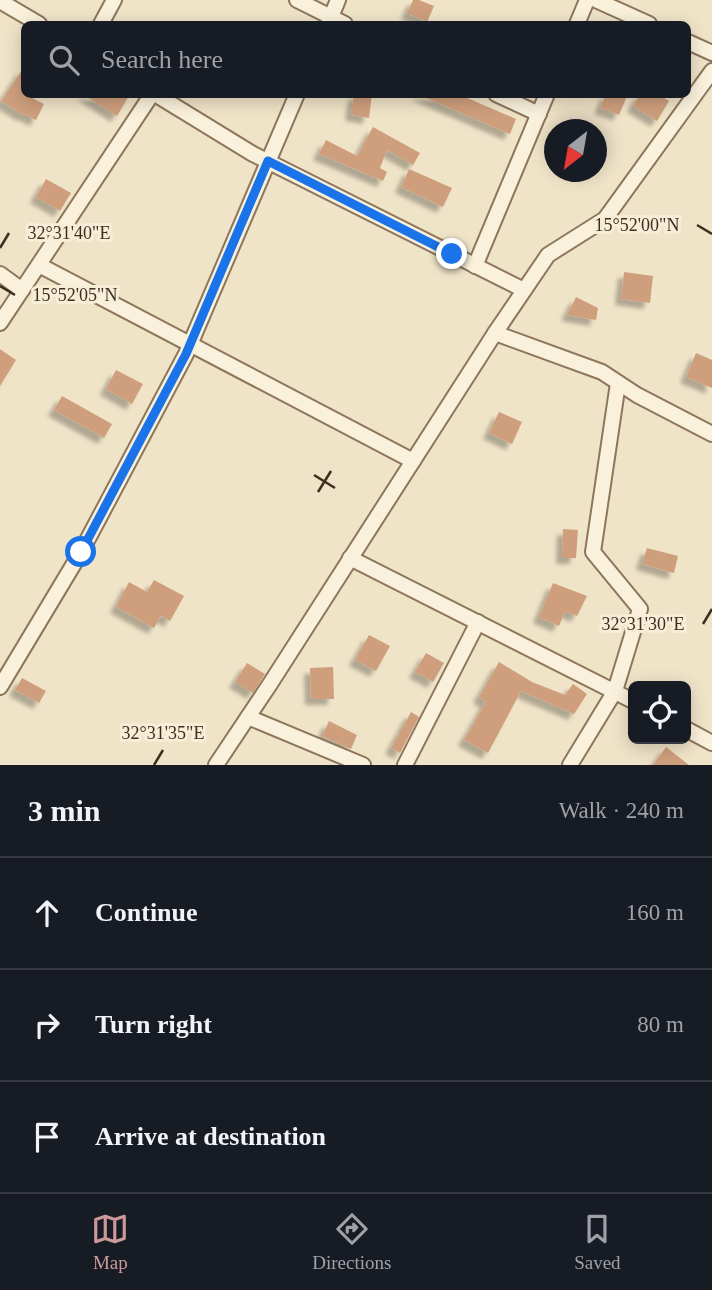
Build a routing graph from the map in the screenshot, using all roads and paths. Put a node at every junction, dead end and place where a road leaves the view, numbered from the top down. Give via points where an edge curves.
1 (114, 0) edge
2 (297, 0) edge
3 (338, 0) edge
4 (587, 0) edge
5 (596, 0) edge
6 (0, 1) edge
7 (34, 21) edge
8 (103, 21) edge
9 (329, 21) edge
10 (578, 21) edge
11 (642, 21) edge
12 (691, 43) edge
13 (712, 53) edge
14 (712, 71) edge
15 (150, 98) edge
16 (160, 98) edge
17 (295, 98) edge
18 (505, 98) edge
19 (545, 98) edge
20 (539, 114) junction
21 (268, 161) junction
22 (39, 265) junction
23 (475, 266) junction
24 (0, 274) edge
25 (22, 290) junction
26 (524, 290) junction
27 (0, 323) edge
28 (495, 333) junction
29 (190, 344) junction
30 (618, 383) junction
31 (712, 435) edge
32 (413, 461) junction
33 (351, 558) junction
34 (478, 622) junction
35 (0, 687) edge
36 (615, 691) junction
37 (628, 698) edge
38 (248, 717) junction
39 (691, 732) edge
40 (712, 743) edge
41 (216, 765) edge
42 (363, 765) edge
43 (405, 765) edge
44 (570, 765) edge

1 - 8 street
2 - 9 street
3 - 9 street
4 - 10 street
5 - 11 street
6 - 7 street
12 - 13 street
14 - 26 street via 605,219 548,255
15 - 22 street
16 - 21 street
17 - 21 street
18 - 20 street
19 - 20 street
20 - 23 street
21 - 23 street
21 - 29 street
22 - 25 street
22 - 29 street
23 - 26 street
24 - 25 street
25 - 27 street
26 - 28 street
28 - 30 street via 602,372
28 - 32 street
29 - 32 street
29 - 35 street via 81,552
30 - 31 street
30 - 36 street via 593,552 640,609
32 - 33 street
33 - 34 street
33 - 38 street
34 - 36 street
34 - 43 street
36 - 37 street
36 - 44 street
38 - 41 street
38 - 42 street
39 - 40 street

